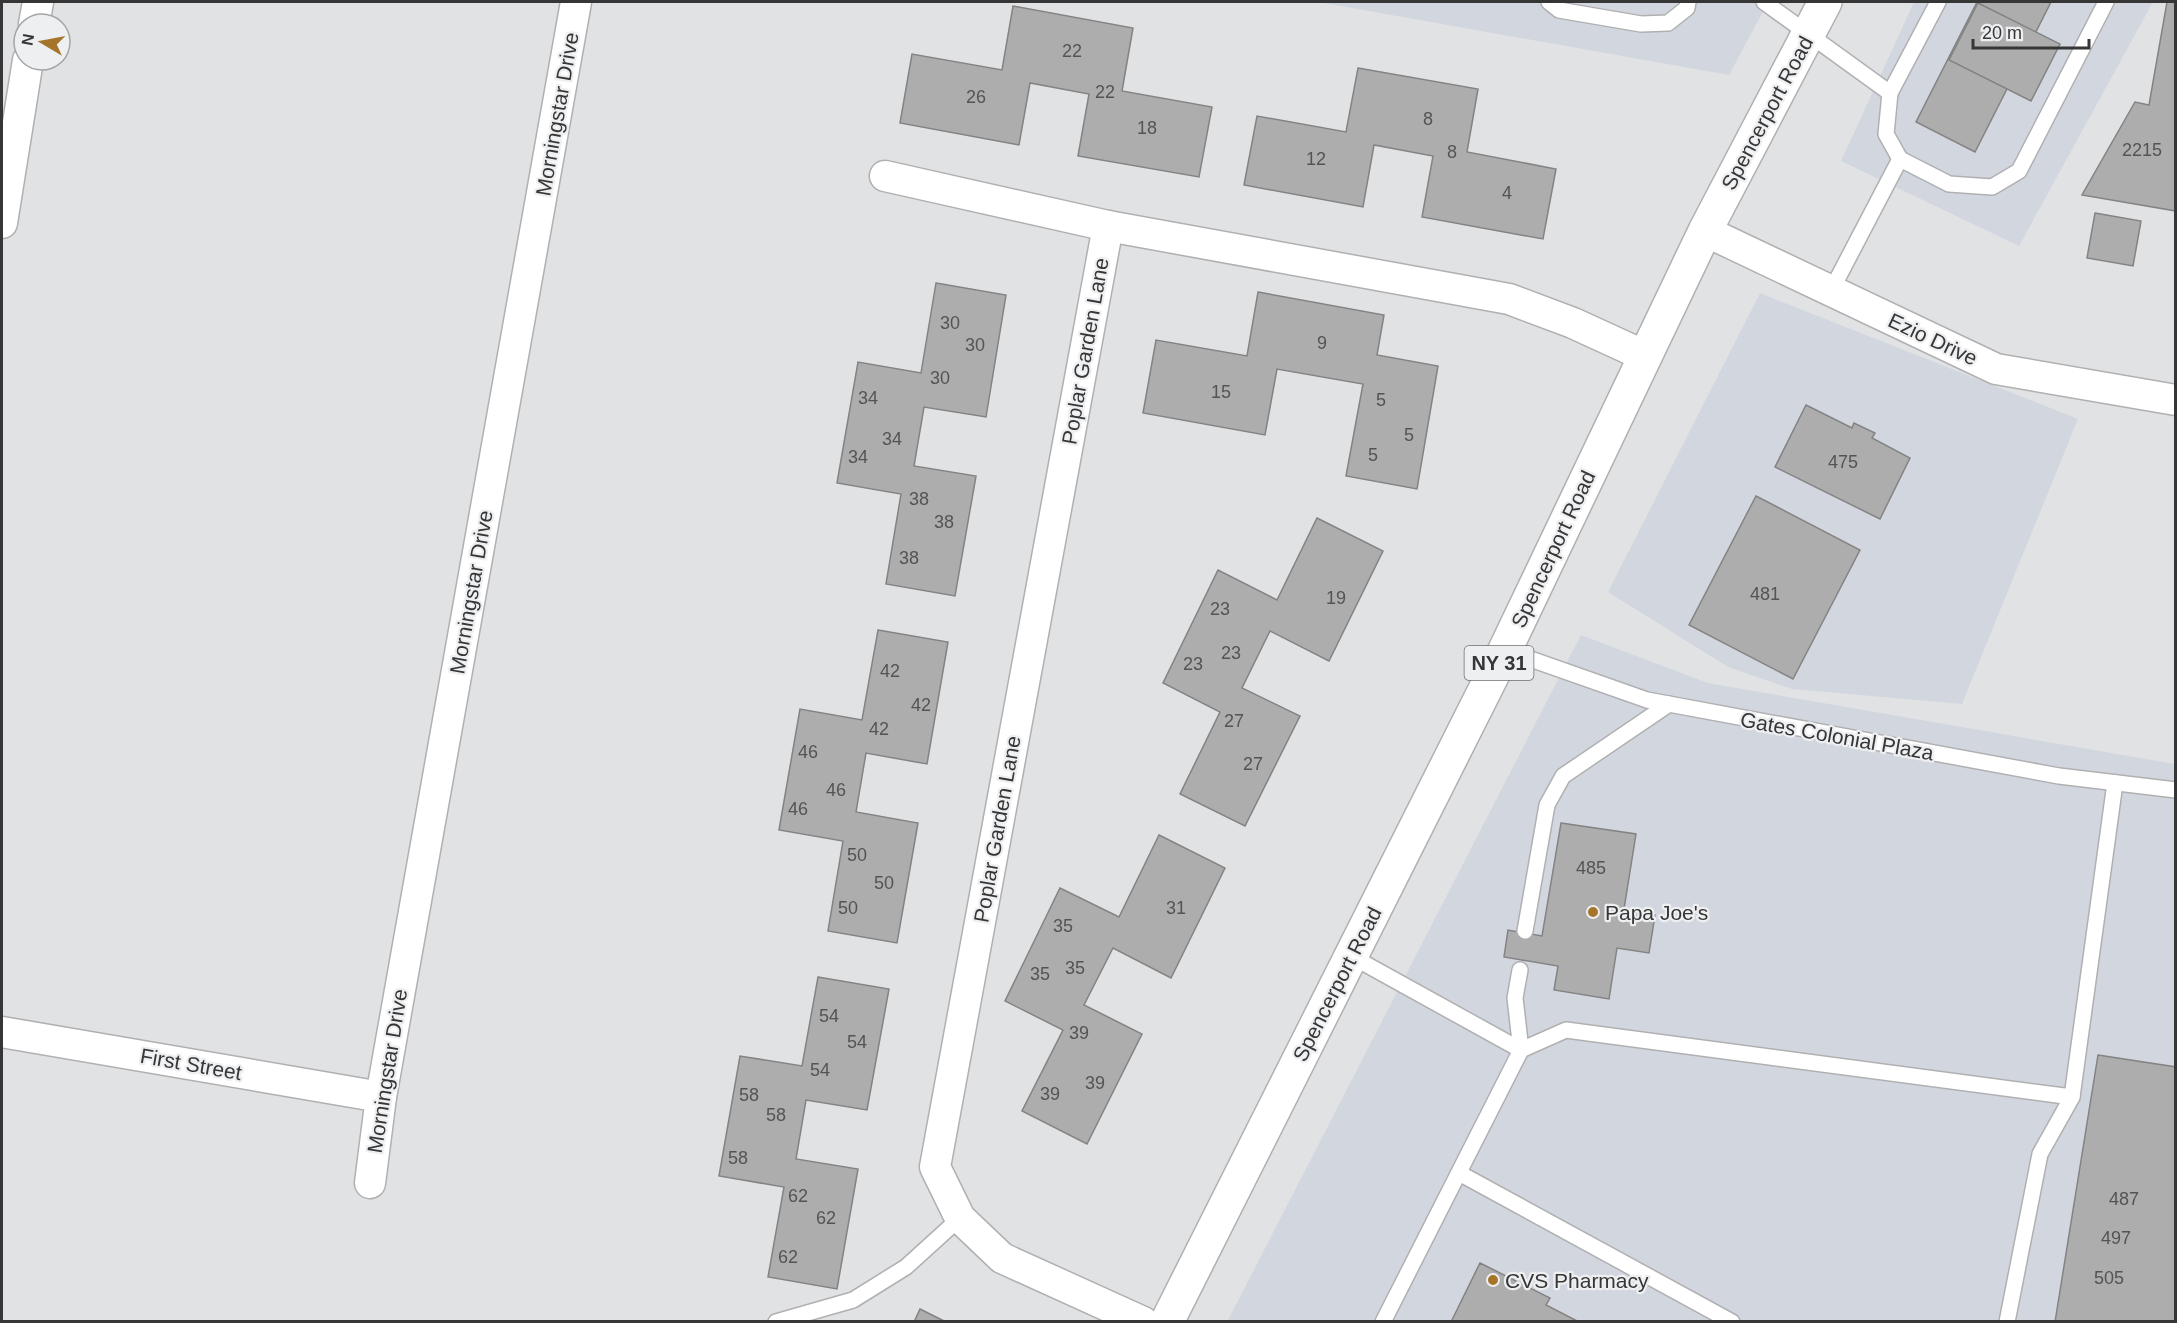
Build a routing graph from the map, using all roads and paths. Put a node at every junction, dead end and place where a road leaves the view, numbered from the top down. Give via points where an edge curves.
1 (576, 2) edge
2 (1549, 2) edge
3 (1688, 2) edge
4 (1764, 2) edge
5 (1826, 2) edge
6 (1938, 2) edge
7 (2106, 2) edge
8 (1809, 34) junction
9 (26, 72) edge
10 (1890, 93) junction
11 (1900, 159) junction
12 (885, 176) dead end
13 (2, 223) edge
14 (1108, 226) junction
15 (1705, 231) junction
16 (1832, 291) junction
17 (1645, 356) junction
18 (2175, 400) edge
19 (1505, 650) junction
20 (1669, 704) junction
21 (2115, 783) junction
22 (2175, 790) edge
23 (1525, 931) dead end
24 (1351, 956) junction
25 (1520, 970) dead end
26 (2, 1032) edge
27 (1521, 1050) junction
28 (381, 1097) junction
29 (2072, 1097) junction
30 (1459, 1173) junction
31 (370, 1183) dead end
32 (960, 1218) junction
33 (776, 1322) edge
34 (1143, 1322) edge
35 (1167, 1322) edge
36 (1383, 1322) edge
37 (1732, 1322) edge
38 (2007, 1322) edge

1 - 28 street, Morningstar Drive
2 - 3 lane via 1559,10 1641,24 1668,23 1687,8
4 - 8 lane
5 - 8 main road, Spencerport Road / NY 31
6 - 10 lane
7 - 11 lane via 2019,171 1992,187 1949,184
8 - 10 lane
8 - 15 main road, Spencerport Road / NY 31
9 - 13 street
10 - 11 lane via 1886,134
11 - 16 lane
12 - 14 street
14 - 17 street via 1509,298
14 - 32 street, Poplar Garden Lane via 935,1167
15 - 16 street, Ezio Drive
15 - 17 main road, Spencerport Road / NY 31
16 - 18 street, Ezio Drive via 1996,369
17 - 19 main road, Spencerport Road / NY 31
19 - 20 lane, Gates Colonial Plaza via 1647,700
19 - 24 main road, Spencerport Road / NY 31
20 - 21 lane, Gates Colonial Plaza
20 - 23 lane via 1563,776 1547,805
21 - 22 lane, Gates Colonial Plaza
21 - 29 lane
24 - 27 lane
24 - 35 main road, Spencerport Road / NY 31
25 - 27 lane via 1515,998
26 - 28 street, First Street
27 - 29 lane via 1566,1030
27 - 30 lane
28 - 31 street, Morningstar Drive
29 - 38 lane via 2040,1154
30 - 36 lane
30 - 37 lane
32 - 33 lane via 906,1267 853,1300
32 - 34 street, Poplar Garden Lane via 1002,1258

